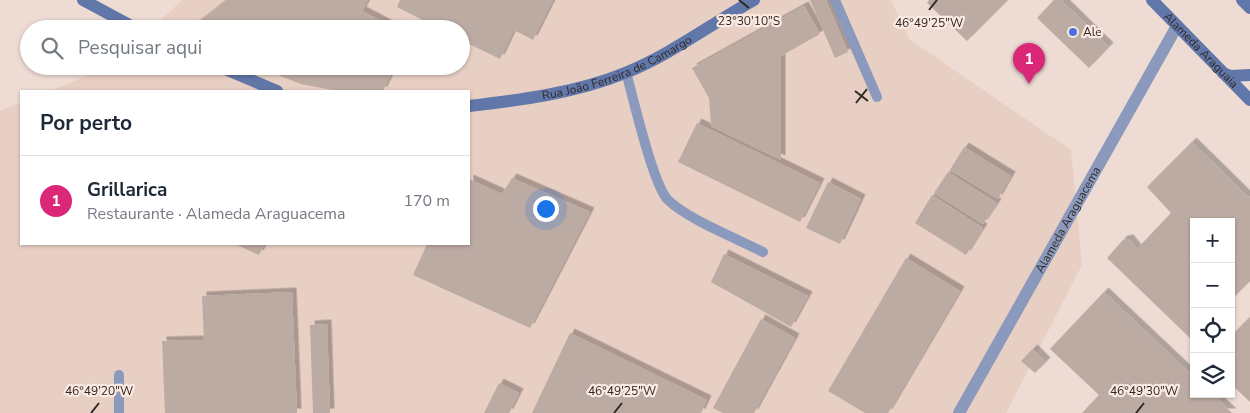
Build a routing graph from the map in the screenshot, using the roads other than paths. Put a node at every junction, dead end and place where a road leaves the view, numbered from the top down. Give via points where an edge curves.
1 (83, 0) edge
2 (754, 0) edge
3 (836, 0) edge
4 (1152, 0) edge
5 (1242, 0) edge
6 (1250, 8) edge
7 (119, 20) edge
8 (1177, 26) junction
9 (626, 72) junction
10 (1221, 72) junction
11 (239, 75) edge
12 (1250, 75) edge
13 (275, 90) edge
14 (877, 97) dead end
15 (1250, 100) edge
16 (470, 106) edge
17 (763, 252) dead end
18 (119, 374) dead end
19 (119, 413) edge
20 (959, 413) edge

1 - 7 street
2 - 9 street, Rua João Ferreira de Camargo via 660,56
3 - 14 lane
4 - 8 street, Alameda Araguaia
5 - 6 street
8 - 10 street, Alameda Araguaia
8 - 20 street, Alameda Araguacema
9 - 16 street, Rua João Ferreira de Camargo via 572,89
9 - 17 lane via 654,173 667,199
10 - 12 street via 1231,76
10 - 15 street, Alameda Araguaia
11 - 13 street
18 - 19 lane

